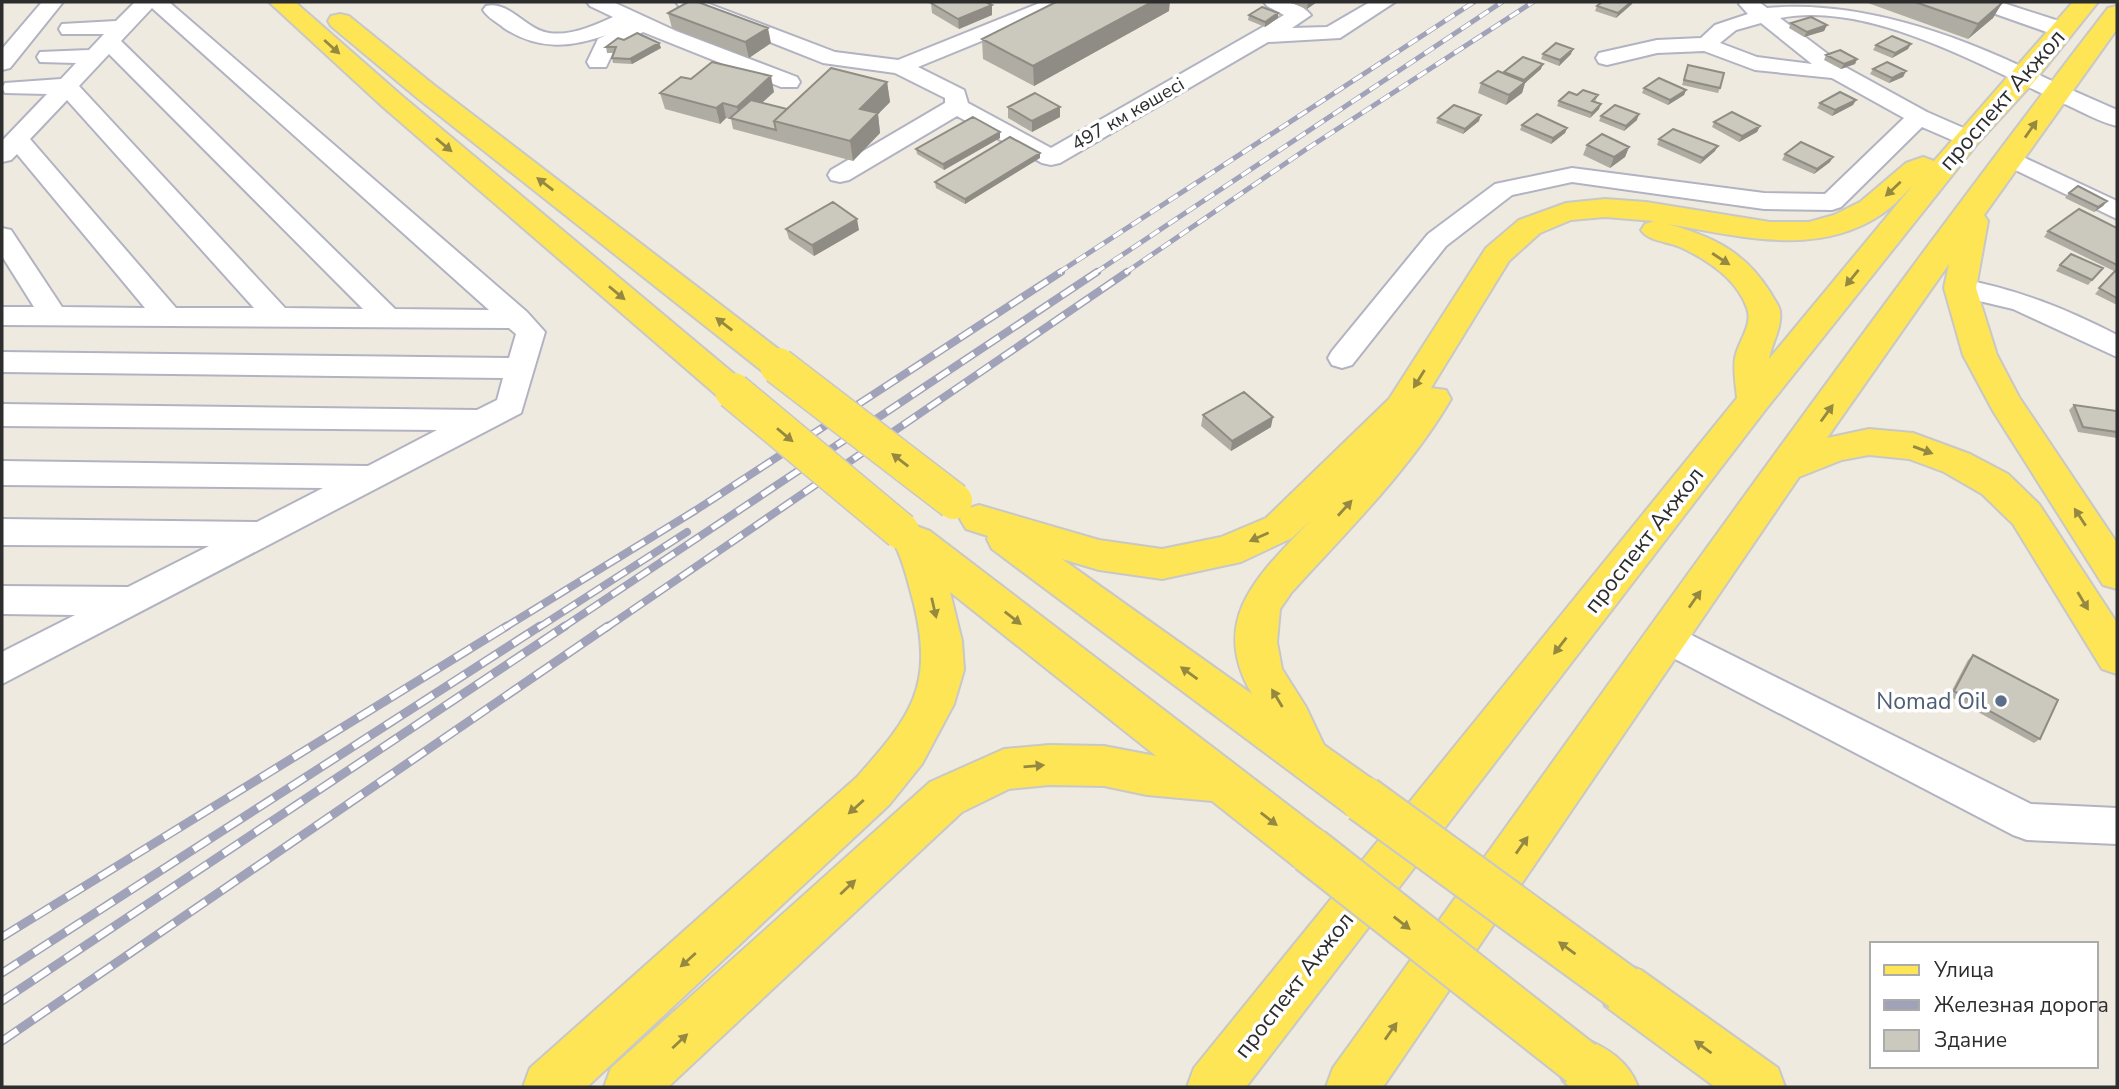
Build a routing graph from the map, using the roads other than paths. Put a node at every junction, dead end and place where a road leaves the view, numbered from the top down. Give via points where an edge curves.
1 (53, 2) edge
2 (146, 2) edge
3 (158, 2) edge
4 (281, 2) edge
5 (597, 2) edge
6 (685, 2) edge
7 (1060, 2) edge
8 (1274, 2) edge
9 (1385, 2) edge
10 (1746, 2) edge
11 (1980, 2) edge
12 (323, 6) dead end
13 (2036, 6) edge
14 (493, 10) dead end
15 (2117, 15) edge
16 (1765, 16) junction
17 (2074, 16) edge
18 (637, 21) junction
19 (70, 29) dead end
20 (1263, 37) junction
21 (109, 42) junction
22 (1708, 46) junction
23 (48, 57) dead end
24 (1989, 57) junction
25 (1607, 58) dead end
26 (598, 62) dead end
27 (2, 63) edge
28 (900, 67) junction
29 (1837, 72) junction
30 (2024, 76) junction
31 (789, 82) dead end
32 (67, 86) junction
33 (13, 88) dead end
34 (2057, 92) junction
35 (957, 106) junction
36 (1919, 117) junction
37 (2117, 119) edge
38 (6, 142) edge
39 (1959, 147) junction
40 (2010, 158) junction
41 (840, 175) dead end
42 (1976, 207) junction
43 (2117, 211) edge
44 (2, 236) edge
45 (1959, 288) junction
46 (2, 316) edge
47 (54, 317) junction
48 (168, 317) junction
49 (278, 318) junction
50 (390, 319) junction
51 (517, 319) junction
52 (2117, 347) edge
53 (1342, 358) dead end
54 (2, 362) edge
55 (521, 369) junction
56 (1754, 400) junction
57 (2, 415) edge
58 (482, 421) junction
59 (1786, 468) junction
60 (2, 473) edge
61 (372, 477) junction
62 (966, 510) junction
63 (2, 532) edge
64 (260, 534) junction
65 (908, 537) junction
66 (2117, 574) edge
67 (2, 600) edge
68 (130, 601) junction
69 (1667, 638) junction
70 (2117, 657) edge
71 (2, 669) edge
72 (1308, 759) junction
73 (1221, 782) junction
74 (2117, 826) edge
75 (1596, 1075) edge
76 (549, 1087) edge
77 (630, 1087) edge
78 (1213, 1087) edge
79 (1352, 1087) edge
80 (1759, 1087) edge

1 - 27 street
2 - 21 street
3 - 51 street
4 -> 65 main road, bridge
5 - 18 street
6 - 28 street via 831,58
7 - 28 street
8 - 20 street, 497 км көшесі via 1300,15
9 - 20 street via 1332,33
10 - 16 street
11 - 13 street
62 -> 12 main road, bridge via 425,91
13 - 17 street
13 - 24 street
14 - 18 street via 536,37 548,39
15 - 34 main road, проспект Акжол
16 - 22 street via 1725,28
16 - 24 street via 1817,4 1856,9
16 - 29 street
17 - 30 main road, проспект Акжол
18 - 26 street via 606,44
18 - 31 street
19 - 21 street
20 - 35 street, 497 км көшесі via 1051,158
21 - 23 street
21 - 32 street
21 - 50 street
22 - 25 street via 1676,44
22 - 29 street via 1760,64
24 - 30 street
28 - 35 street, 497 км көшесі via 956,95
29 - 36 street
30 - 34 street
30 - 39 main road, проспект Акжол
32 - 33 street
32 - 38 street
32 - 49 street
34 - 37 street
40 -> 34 main road, проспект Акжол
35 - 41 street
36 - 39 street
36 - 53 street via 1832,202 1764,201 1572,176 1504,188 1437,240
38 - 48 street
39 -> 56 main road, проспект Акжол
39 -> 62 main road via 1914,170 1875,205 1843,223 1808,231 1763,231 1606,207 1538,222 1512,237 1497,254 1401,408 1279,528 1227,551 1162,564 1099,555
40 - 42 main road, проспект Акжол
40 - 43 street
42 - 45 main road
59 -> 42 main road, проспект Акжол
44 - 47 street
45 - 52 street via 1999,293 2040,307
66 -> 45 main road via 2005,402 1980,355
46 - 47 lane
47 - 48 lane
48 - 49 lane
49 - 50 lane
50 - 51 lane
51 - 55 street via 531,332
54 - 55 street
55 - 58 street via 510,406
72 -> 56 main road via 1262,673 1256,642 1260,606 1426,414 1495,291 1520,261 1558,234 1607,226 1650,228 1689,240 1728,261 1764,309 1763,331 1752,356
56 -> 78 main road, проспект Акжол
57 - 58 street
58 - 61 street
69 -> 59 main road, проспект Акжол
59 -> 70 main road via 1836,448 1869,442 1913,446 1994,484 2026,514
60 - 61 street
61 - 64 street
72 -> 62 main road
63 - 64 street
64 - 68 street
65 -> 73 main road
65 -> 76 main road via 938,623 943,668 928,715 913,741 873,791
67 - 68 street
68 - 71 street
69 - 74 street via 2026,822
79 -> 69 main road, проспект Акжол
80 -> 72 main road, bridge
73 -> 75 main road, bridge
77 -> 73 main road via 946,797 1004,769 1049,765 1104,766

